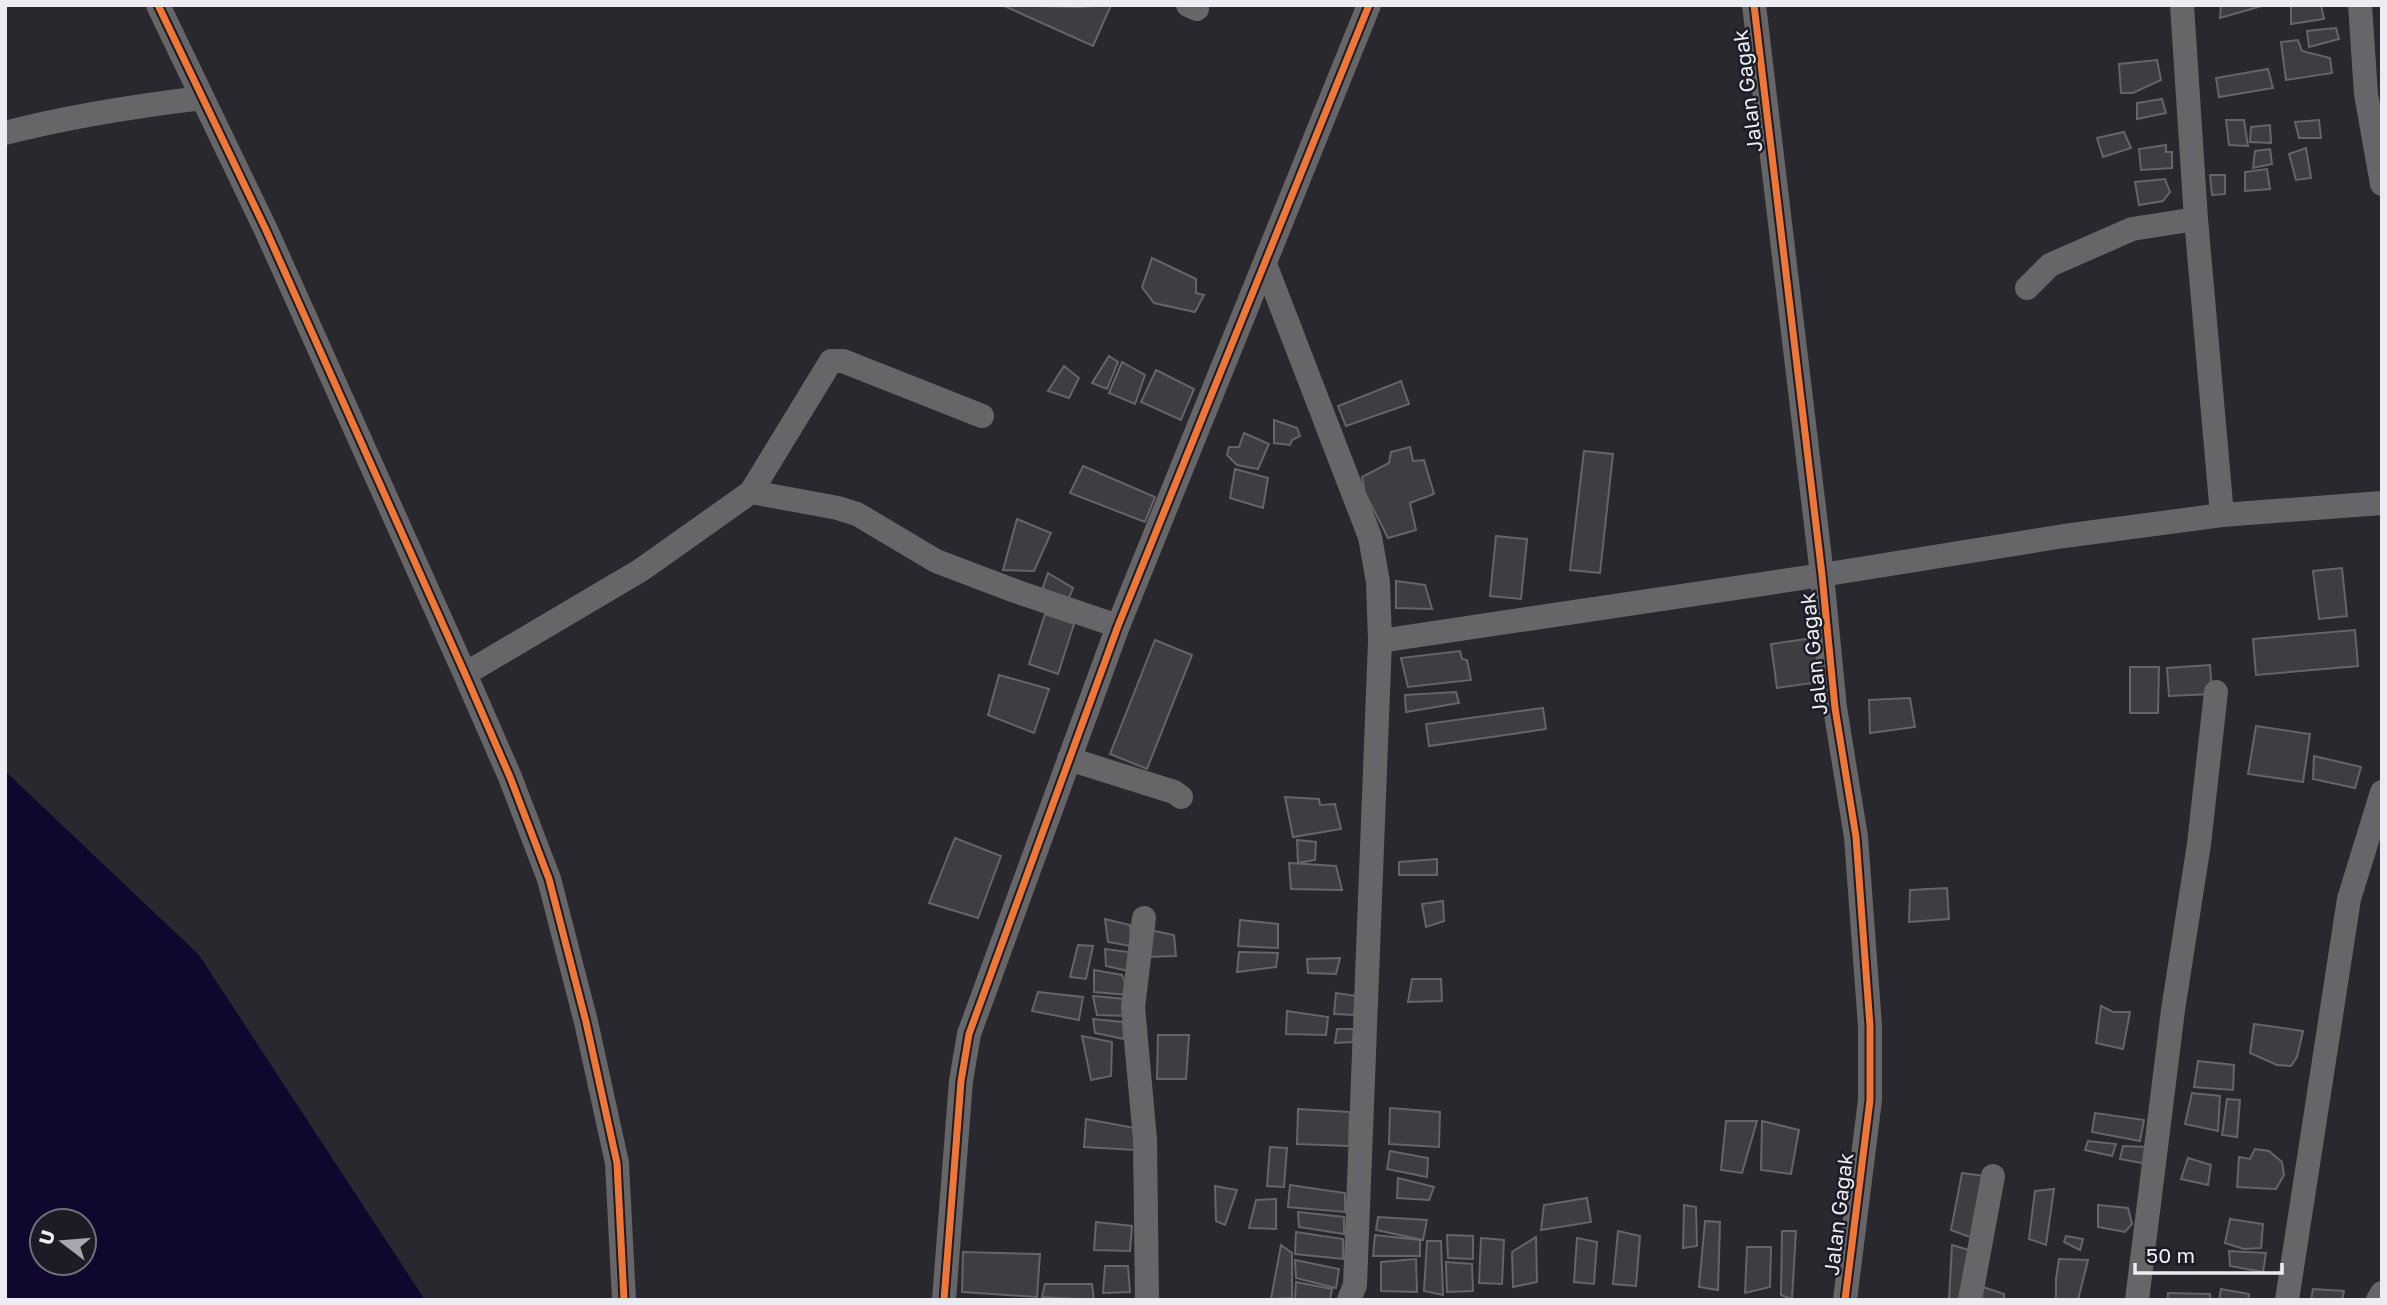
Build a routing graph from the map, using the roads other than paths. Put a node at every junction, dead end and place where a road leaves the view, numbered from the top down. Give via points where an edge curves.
1 (158, 5) edge
2 (1369, 5) edge
3 (1754, 5) edge
4 (2182, 5) edge
5 (2360, 5) edge
6 (202, 98) junction
7 (5, 133) edge
8 (2381, 176) edge
9 (2196, 219) junction
10 (1265, 264) junction
11 (2027, 288) dead end
12 (982, 416) dead end
13 (751, 492) junction
14 (2382, 503) edge
15 (2222, 516) junction
16 (1822, 575) junction
17 (1118, 626) junction
18 (1380, 641) junction
19 (466, 674) junction
20 (2216, 692) dead end
21 (1069, 759) junction
22 (2382, 792) edge
23 (1181, 797) dead end
24 (1144, 918) dead end
25 (1993, 1176) dead end
26 (2382, 1293) edge
27 (1355, 1295) edge
28 (624, 1300) edge
29 (944, 1300) edge
30 (1147, 1300) edge
31 (1845, 1300) edge
32 (1970, 1300) edge
33 (2137, 1300) edge
34 (2287, 1300) edge
35 (2378, 1300) edge

1 - 6 street
2 - 10 street
3 - 16 street, Jalan Gagak
4 - 9 street
5 - 8 street via 2366,94
6 - 7 street
6 - 19 street via 267,230
9 - 11 street via 2132,229 2050,265
9 - 15 street
10 - 17 street
10 - 18 street via 1370,537 1378,582
12 - 13 street via 843,361 831,361
13 - 17 street via 857,514 936,561
13 - 19 street via 641,570
14 - 15 street
15 - 16 street
16 - 18 street
16 - 31 street, Jalan Gagak via 1835,708 1856,837 1870,1026 1870,1100
17 - 21 street
18 - 27 street
19 - 28 street via 549,879 583,1009 617,1163
20 - 33 street
21 - 23 street
21 - 29 street via 969,1034 961,1081
22 - 34 street via 2349,899
24 - 30 street via 1133,1007 1145,1139
25 - 32 street
26 - 35 street

